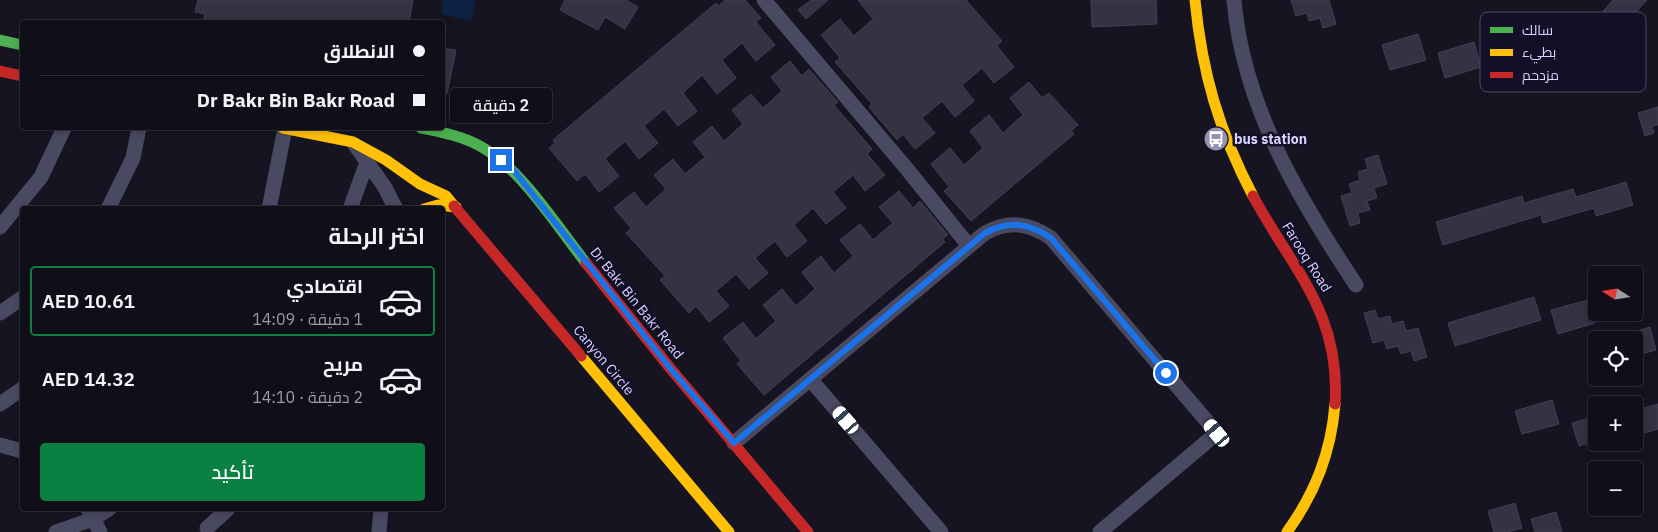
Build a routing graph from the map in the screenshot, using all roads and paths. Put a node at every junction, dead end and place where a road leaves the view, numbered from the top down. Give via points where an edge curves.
1 (764, 0) edge
2 (1195, 0) edge
3 (1234, 0) edge
4 (0, 40) edge
5 (20, 45) edge
6 (0, 71) edge
7 (20, 76) edge
8 (63, 130) edge
9 (139, 130) edge
10 (284, 130) edge
11 (294, 130) edge
12 (429, 130) edge
13 (353, 142) junction
14 (367, 162) junction
15 (425, 186) junction
16 (109, 206) edge
17 (270, 206) edge
18 (351, 206) edge
19 (394, 206) edge
20 (418, 206) edge
21 (434, 206) edge
22 (456, 207) junction
23 (0, 227) edge
24 (969, 246) junction
25 (1356, 285) dead end
26 (20, 299) edge
27 (0, 313) edge
28 (810, 379) junction
29 (20, 390) edge
30 (0, 404) edge
31 (734, 443) junction
32 (0, 445) edge
33 (20, 450) edge
34 (107, 511) edge
35 (226, 511) edge
36 (381, 511) edge
37 (94, 520) edge
38 (208, 531) edge
39 (56, 532) edge
40 (379, 532) edge
41 (729, 532) edge
42 (808, 532) edge
43 (941, 532) edge
44 (1100, 532) edge
45 (1287, 532) edge

1 - 24 street
2 - 45 street, Farooq Road via 1205,69 1227,142 1264,217 1318,304 1332,351 1335,370 1333,430 1320,474
3 - 25 street via 1237,36 1247,76 1266,125 1311,217
4 - 5 street
6 - 7 street
8 - 23 street via 41,177
9 - 16 street via 132,158
10 - 17 street
11 - 13 street, Canyon Circle
12 - 31 street, Dr Bakr Bin Bakr Road via 470,140 490,150 512,168 664,361
13 - 14 street
13 - 15 street, Canyon Circle
14 - 18 street
14 - 19 street
15 - 20 street
15 - 22 street, Canyon Circle via 446,196
21 - 22 street
22 - 41 street, Canyon Circle
24 - 28 street
24 - 44 street via 998,226 1010,224 1039,229 1051,238 1217,433
26 - 27 street
28 - 31 street
28 - 43 street
29 - 30 street
31 - 42 street, Dr Bakr Bin Bakr Road
32 - 33 street
34 - 37 street
35 - 38 street
36 - 40 street
37 - 39 street

